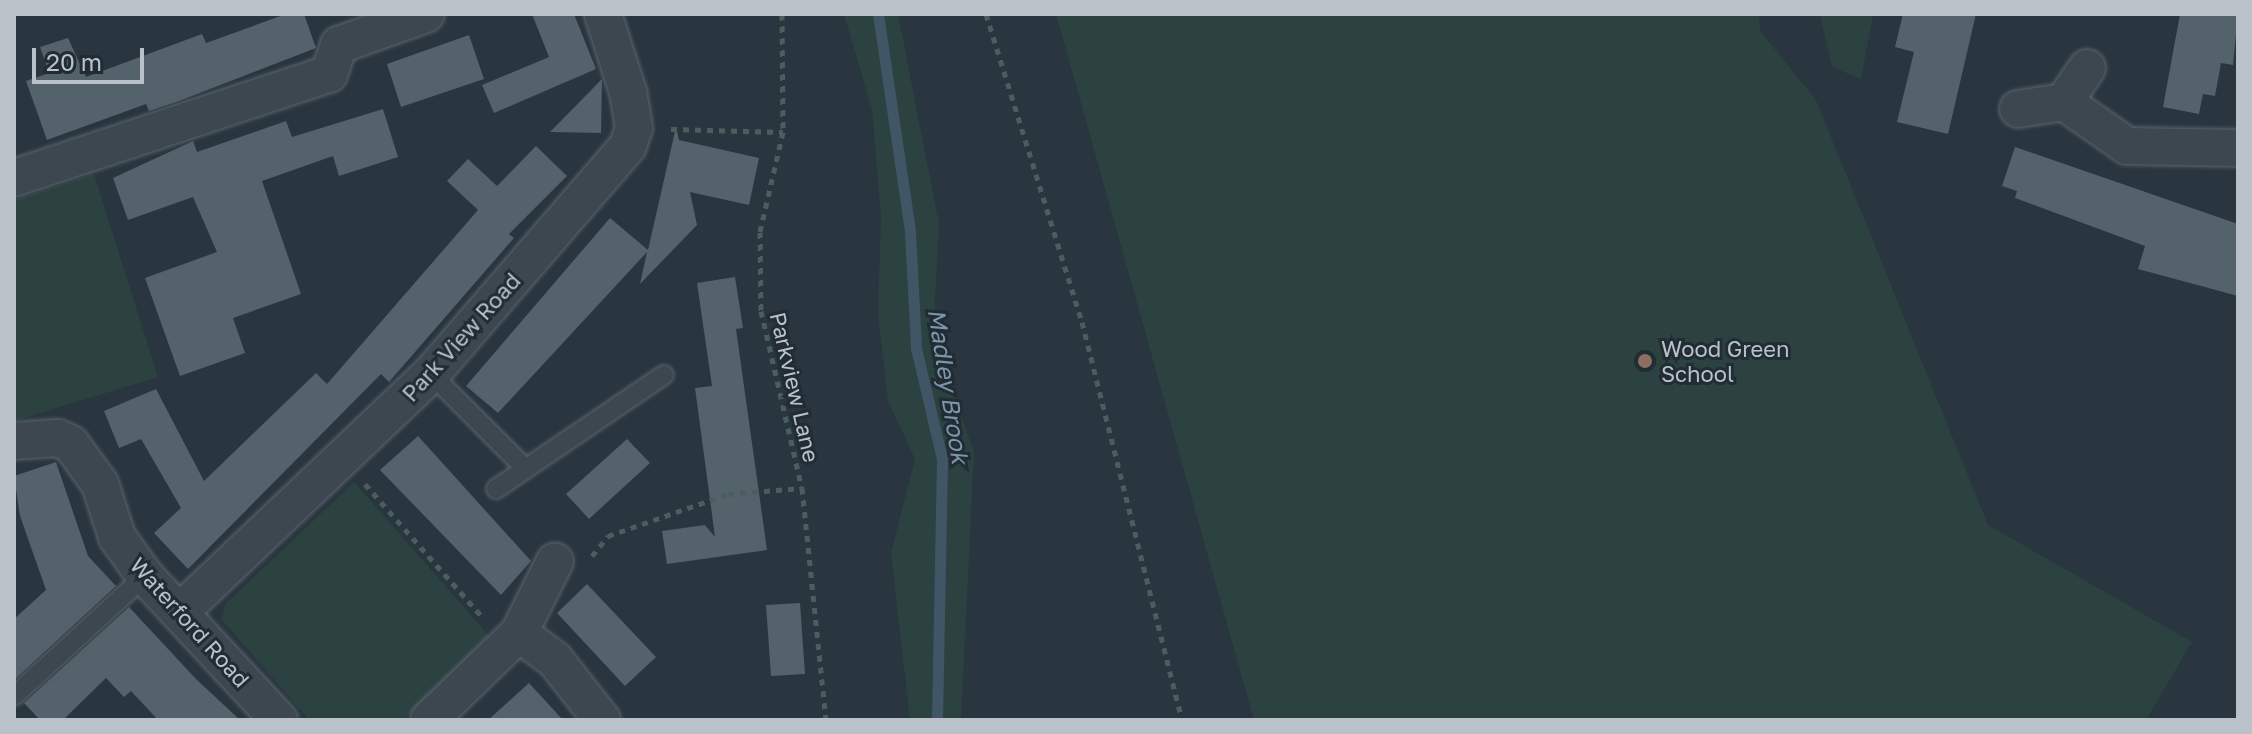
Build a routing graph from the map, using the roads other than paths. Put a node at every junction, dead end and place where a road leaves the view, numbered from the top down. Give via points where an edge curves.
1 (426, 14) edge
2 (603, 14) edge
3 (334, 30) edge
4 (2087, 68) dead end
5 (2064, 102) junction
6 (2018, 109) dead end
7 (2238, 148) edge
8 (15, 172) edge
9 (431, 374) junction
10 (664, 375) dead end
11 (14, 441) edge
12 (525, 468) junction
13 (496, 489) dead end
14 (555, 561) road end
15 (145, 576) junction
16 (181, 611) junction
17 (513, 639) junction
18 (14, 696) edge
19 (279, 720) edge
20 (429, 720) edge
21 (602, 720) edge

1 - 3 street
2 - 9 street, Park View Road via 634,128 615,164
3 - 8 street via 329,74
4 - 5 street
5 - 6 street
5 - 7 street via 2127,146
9 - 12 lane
9 - 16 street, Park View Road
10 - 12 lane
11 - 15 street, Waterford Road via 58,438 71,444 100,484 117,537
12 - 13 lane
14 - 17 street
15 - 16 street, Waterford Road
15 - 18 lane
16 - 19 street, Waterford Road
17 - 20 street
17 - 21 street via 555,660

